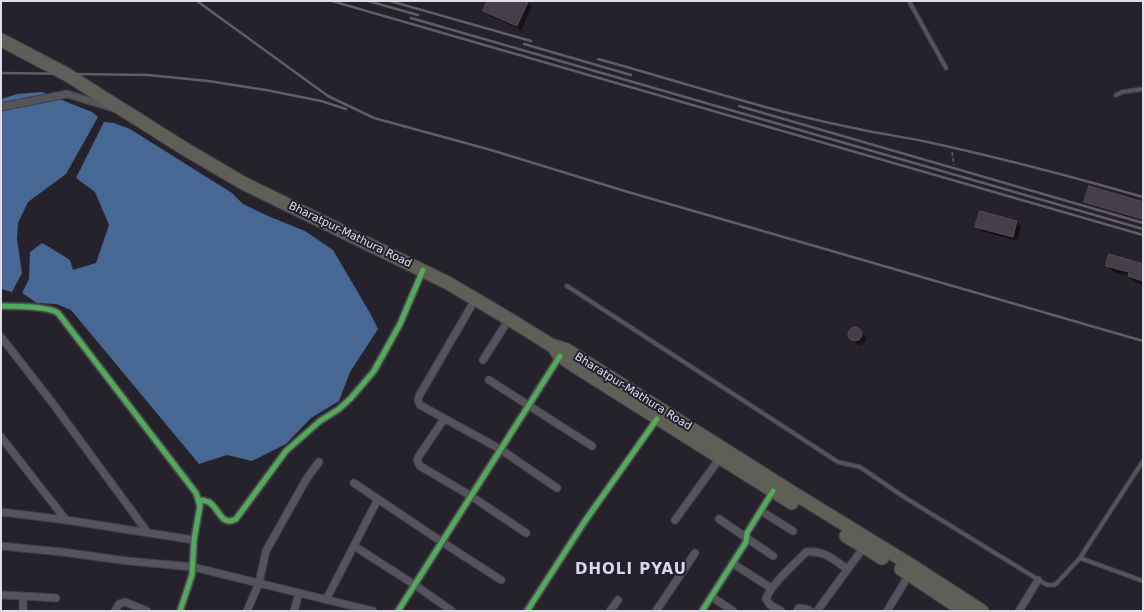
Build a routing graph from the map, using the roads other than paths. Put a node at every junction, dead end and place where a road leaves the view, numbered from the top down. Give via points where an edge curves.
1 (909, 1) edge
2 (1, 40) edge
3 (946, 68) dead end
4 (1143, 89) edge
5 (1116, 95) dead end
6 (1, 107) edge
7 (128, 113) junction
8 (423, 270) junction
9 (566, 286) dead end
10 (476, 298) junction
11 (1, 306) edge
12 (509, 318) junction
13 (1, 337) edge
14 (551, 345) junction
15 (560, 356) junction
16 (483, 360) dead end
17 (489, 380) dead end
18 (528, 405) junction
19 (657, 418) junction
20 (444, 419) junction
21 (1, 437) edge
22 (592, 446) dead end
23 (500, 449) junction
24 (720, 458) junction
25 (1143, 461) edge
26 (319, 462) dead end
27 (354, 483) dead end
28 (557, 488) dead end
29 (773, 491) junction
30 (471, 496) junction
31 (378, 499) junction
32 (199, 500) junction
33 (761, 510) junction
34 (1, 512) edge
35 (719, 519) dead end
36 (66, 520) junction
37 (675, 520) dead end
38 (793, 530) dead end
39 (846, 530) junction
40 (148, 532) junction
41 (526, 533) dead end
42 (747, 538) junction
43 (194, 540) junction
44 (442, 542) junction
45 (1, 546) edge
46 (354, 546) junction
47 (864, 547) junction
48 (695, 553) dead end
49 (773, 556) dead end
50 (1080, 558) junction
51 (732, 562) junction
52 (193, 567) junction
53 (847, 569) junction
54 (909, 575) junction
55 (502, 580) dead end
56 (1038, 580) junction
57 (1143, 581) edge
58 (259, 583) junction
59 (415, 585) junction
60 (771, 588) junction
61 (299, 593) junction
62 (1, 595) edge
63 (23, 596) junction
64 (712, 597) junction
65 (56, 598) dead end
66 (326, 600) junction
67 (618, 600) dead end
68 (248, 610) edge
69 (978, 610) edge
70 (23, 611) edge
71 (115, 611) edge
72 (147, 611) edge
73 (180, 611) edge
74 (256, 611) edge
75 (294, 611) edge
76 (373, 611) edge
77 (398, 611) edge
78 (452, 611) edge
79 (527, 611) edge
80 (610, 611) edge
81 (656, 611) edge
82 (702, 611) edge
83 (733, 611) edge
84 (781, 611) edge
85 (797, 611) edge
86 (810, 611) edge
87 (817, 611) edge
88 (886, 611) edge
89 (964, 611) edge
90 (1019, 611) edge

1 - 3 lane
2 - 7 highway, Bharatpur-Mathura Road via 66,74
4 - 5 lane
6 - 7 street via 67,94
7 - 8 highway, Bharatpur-Mathura Road via 242,183
8 - 10 highway, Bharatpur-Mathura Road
8 - 32 street via 400,324 374,371 339,409 320,421 286,451 236,519 225,520 209,502
9 - 56 lane via 838,462 860,467
10 - 12 highway, Bharatpur-Mathura Road
10 - 20 street via 419,396 420,405
11 - 32 street via 42,309 58,313
12 - 14 highway, Bharatpur-Mathura Road
12 - 16 street
13 - 40 street
14 - 15 highway, Bharatpur-Mathura Road
14 - 39 highway, Bharatpur-Mathura Road via 567,350
15 - 18 street
15 - 19 highway, Bharatpur-Mathura Road
17 - 18 street
18 - 22 street
18 - 23 street
19 - 24 highway, Bharatpur-Mathura Road
19 - 79 street via 585,521
20 - 23 street
20 - 30 street via 419,456 418,464
21 - 36 street
23 - 28 street
23 - 30 street
24 - 29 highway, Bharatpur-Mathura Road
24 - 37 street
25 - 50 lane
26 - 58 street via 307,478 266,551
27 - 31 street
29 - 33 street
29 - 39 highway, Bharatpur-Mathura Road
30 - 41 street
30 - 44 street
31 - 44 street
31 - 46 street
32 - 43 street
33 - 38 street
33 - 42 street via 747,533
34 - 36 street
35 - 42 street
36 - 40 street
39 - 47 highway, Bharatpur-Mathura Road
39 - 69 highway, Bharatpur-Mathura Road
40 - 43 street
42 - 49 street
42 - 51 street
43 - 52 street
44 - 55 street
44 - 59 street
45 - 52 street
46 - 59 street
46 - 66 street
47 - 53 street
47 - 54 highway, Bharatpur-Mathura Road
48 - 81 street
50 - 56 lane via 1054,585 1047,585
50 - 57 lane
51 - 60 street
51 - 64 street
52 - 58 street
52 - 73 street
53 - 60 street via 825,554 806,552
53 - 87 street
54 - 88 street
54 - 89 highway, Bharatpur-Mathura Road
56 - 90 street
58 - 61 street
58 - 68 street
59 - 77 street
59 - 78 street
60 - 84 street via 766,599 770,605
61 - 66 street
61 - 75 street
62 - 63 street
63 - 65 street
63 - 70 street
64 - 82 street
64 - 83 street
66 - 76 street
67 - 80 street
68 - 74 street
71 - 72 street via 119,604 125,602
85 - 86 street via 802,608

